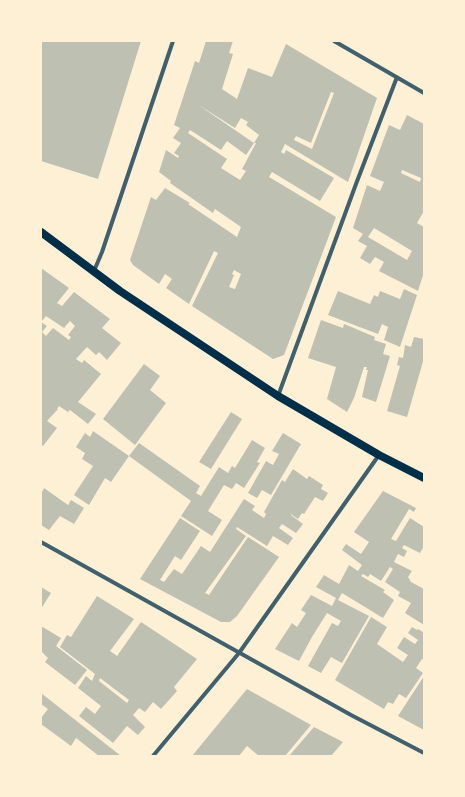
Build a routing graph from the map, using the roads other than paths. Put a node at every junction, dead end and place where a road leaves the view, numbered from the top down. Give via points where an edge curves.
1 (173, 41) edge
2 (334, 41) edge
3 (397, 78) junction
4 (424, 93) edge
5 (41, 232) edge
6 (94, 271) junction
7 (278, 396) junction
8 (379, 455) junction
9 (424, 478) edge
10 (41, 542) edge
11 (239, 653) junction
12 (424, 753) edge
13 (153, 756) edge

1 - 6 street
2 - 3 street
3 - 4 street
3 - 7 street
5 - 6 main road
6 - 7 main road
7 - 8 main road
8 - 9 main road
8 - 11 street
10 - 11 street
11 - 12 street
11 - 13 street

